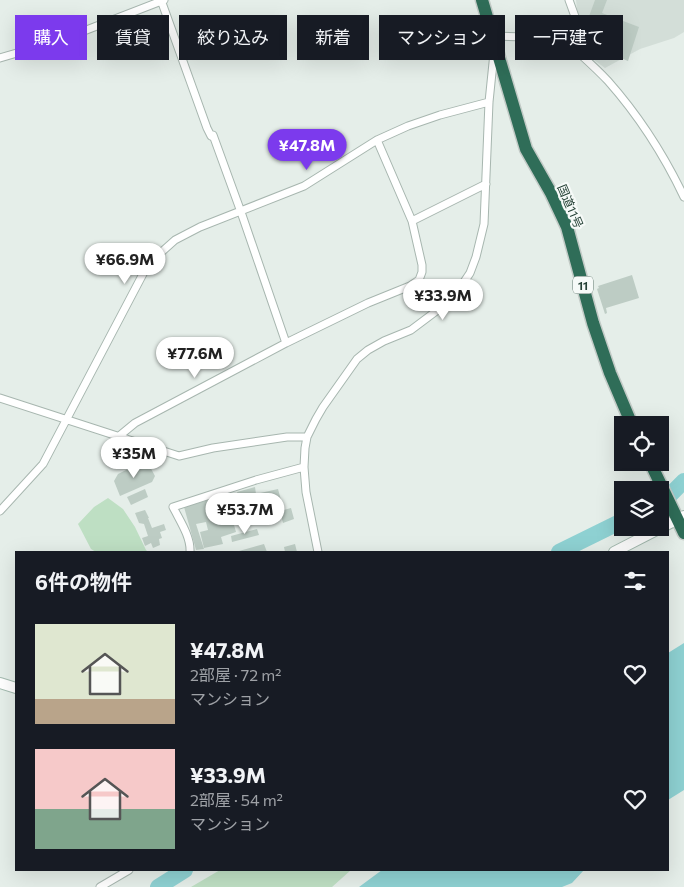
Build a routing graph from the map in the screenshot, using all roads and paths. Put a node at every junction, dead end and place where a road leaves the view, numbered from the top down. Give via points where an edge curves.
1 (162, 0) edge
2 (482, 0) edge
3 (569, 0) edge
4 (486, 15) edge
5 (574, 15) edge
6 (0, 58) edge
7 (492, 60) edge
8 (500, 60) edge
9 (586, 60) edge
10 (489, 102) junction
11 (377, 140) junction
12 (486, 184) junction
13 (684, 196) edge
14 (242, 212) junction
15 (412, 221) junction
16 (286, 343) junction
17 (0, 398) edge
18 (628, 416) edge
19 (67, 419) junction
20 (118, 437) junction
21 (307, 437) junction
22 (304, 467) junction
23 (655, 471) edge
24 (0, 511) edge
25 (679, 517) edge
26 (684, 533) edge
27 (190, 551) edge
28 (318, 551) edge
29 (616, 551) edge
30 (0, 683) edge
31 (15, 688) edge
32 (127, 871) edge
33 (100, 887) edge

1 - 6 street via 58,41
1 - 14 street via 207,128
2 - 4 highway, 国道11号 / 11
3 - 5 street
7 - 10 street
8 - 18 highway, 国道11号 / 11 via 526,149 567,227 593,322
9 - 13 street via 608,81 656,144
10 - 11 street via 440,115
10 - 12 street
11 - 14 street via 304,186
11 - 15 street
12 - 15 street
12 - 21 street via 484,224 476,257 460,288 447,303 411,330 384,341 357,359 323,407
14 - 16 street
14 - 19 street via 200,227 175,240 157,256 144,272
15 - 16 street via 422,265 419,280
16 - 20 street via 135,423
17 - 19 street
19 - 20 street
19 - 24 street via 44,464
20 - 21 street via 179,456 213,448
21 - 22 street
22 - 27 street via 173,507 187,535
22 - 28 street
23 - 25 highway
25 - 26 highway
25 - 29 street
30 - 31 street
32 - 33 street

